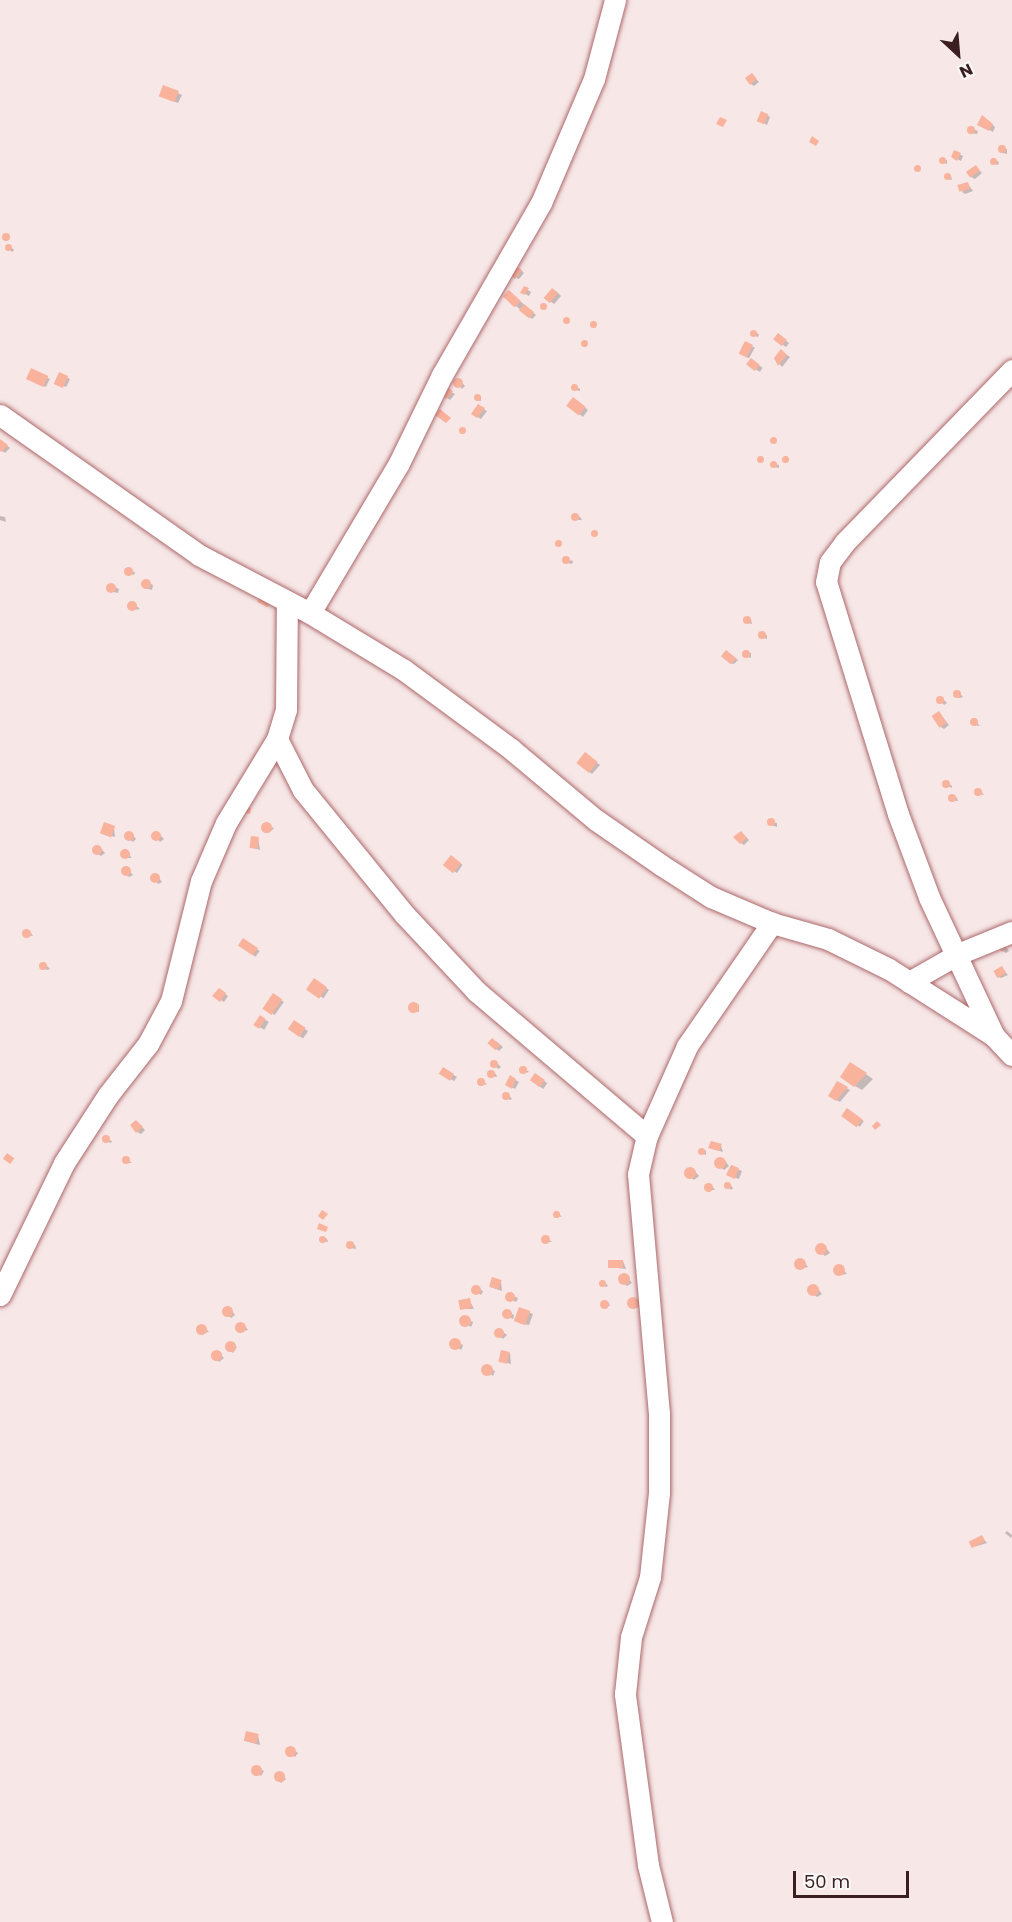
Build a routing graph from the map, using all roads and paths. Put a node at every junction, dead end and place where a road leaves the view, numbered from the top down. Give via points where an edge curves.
1 (615, 0) edge
2 (1012, 370) edge
3 (0, 415) edge
4 (287, 602) junction
5 (310, 613) junction
6 (277, 739) junction
7 (772, 923) junction
8 (1012, 932) edge
9 (958, 954) junction
10 (909, 982) junction
11 (994, 1036) junction
12 (1012, 1055) edge
13 (646, 1136) junction
14 (0, 1295) edge
15 (662, 1922) edge

1 - 5 street via 594,79 541,203 442,375 399,463
2 - 9 street via 845,542 830,562 826,582 898,814 929,897
3 - 4 street via 198,555
4 - 5 street
4 - 6 street via 286,709
5 - 7 street via 404,670 511,749 596,820 661,865 711,897
6 - 13 street via 303,790 405,915 476,991
6 - 14 street via 226,823 201,881 171,1001 148,1044 108,1095 64,1163
7 - 10 street via 828,939
7 - 13 street via 687,1046
8 - 9 street
9 - 10 street
9 - 11 street
10 - 11 street
11 - 12 street
13 - 15 street via 638,1174 639,1213 659,1414 659,1493 650,1577 631,1637 625,1694 648,1865

